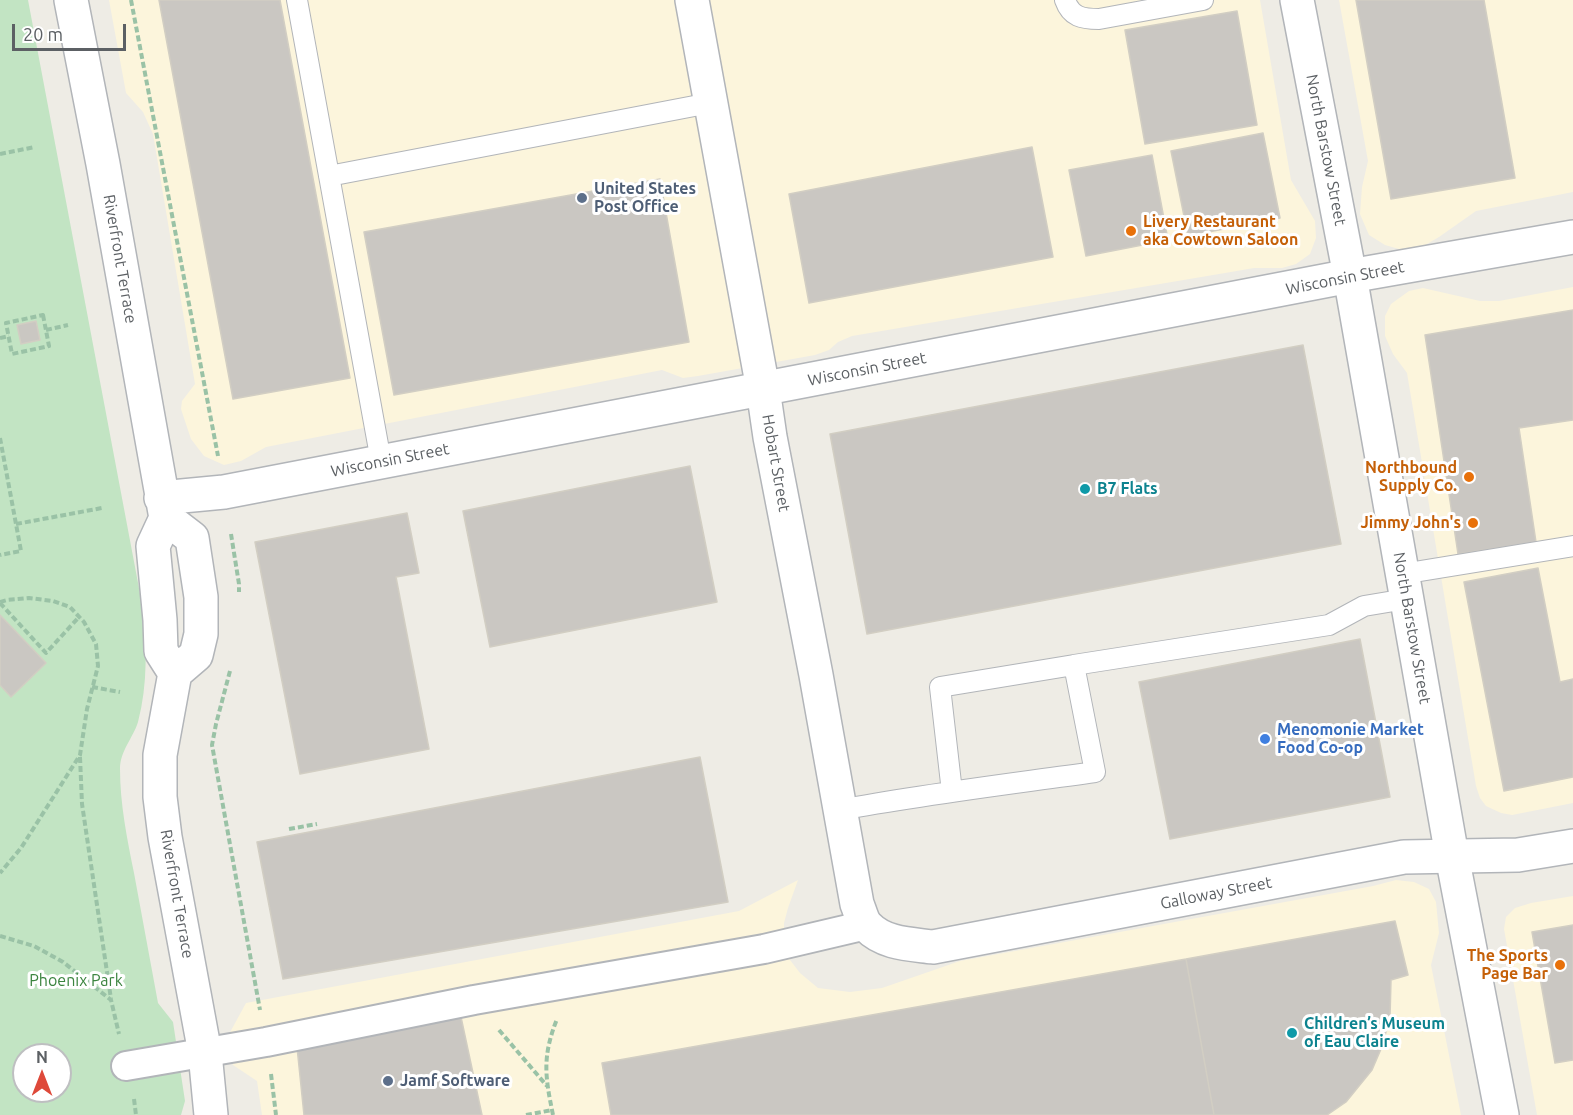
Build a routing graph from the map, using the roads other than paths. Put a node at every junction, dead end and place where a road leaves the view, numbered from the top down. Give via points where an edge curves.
1 (70, 0) edge
2 (297, 0) edge
3 (692, 0) edge
4 (1065, 0) edge
5 (1203, 0) edge
6 (1296, 0) edge
7 (710, 103) junction
8 (329, 176) junction
9 (1573, 237) edge
10 (1350, 276) junction
11 (763, 388) junction
12 (381, 461) junction
13 (164, 508) junction
14 (1573, 546) edge
15 (1404, 586) junction
16 (1074, 665) junction
17 (952, 792) junction
18 (840, 810) junction
19 (1573, 846) edge
20 (1452, 856) junction
21 (866, 925) junction
22 (206, 1053) junction
23 (126, 1066) road end
24 (212, 1115) edge
25 (1502, 1115) edge

1 - 13 street, Riverfront Terrace
2 - 8 lane
3 - 7 street, Hobart Street
4 - 5 lane via 1073,14 1086,20
6 - 10 street, North Barstow Street
7 - 8 lane
7 - 11 street, Hobart Street
8 - 12 lane
9 - 10 street, Wisconsin Street
10 - 11 street, Wisconsin Street
10 - 15 street, North Barstow Street
11 - 12 street, Wisconsin Street
11 - 18 street, Hobart Street
12 - 13 street, Wisconsin Street
13 - 22 street, Riverfront Terrace via 192,538 201,597 201,633 196,655 175,673 160,755 160,797
14 - 15 lane
15 - 16 lane via 1329,625
15 - 20 street, North Barstow Street
16 - 17 lane via 940,687
16 - 17 lane via 1095,772
17 - 18 lane
18 - 21 street, Hobart Street via 857,904
19 - 20 street, Galloway Street via 1518,855
20 - 21 street, Galloway Street via 1404,857 933,947 900,944
20 - 25 street, North Barstow Street
21 - 22 street via 764,949
22 - 23 street
22 - 24 street, Riverfront Terrace

